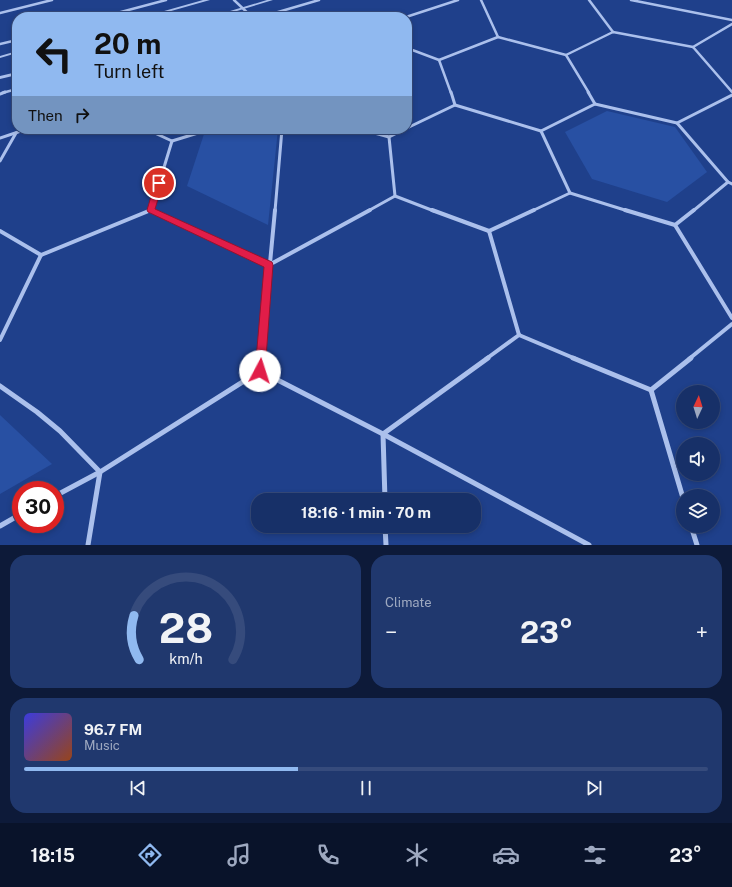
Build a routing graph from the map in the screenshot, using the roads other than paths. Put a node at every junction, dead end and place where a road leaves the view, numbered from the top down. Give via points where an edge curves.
1 (52, 0) edge
2 (166, 0) edge
3 (208, 0) edge
4 (234, 0) edge
5 (271, 0) edge
6 (319, 0) edge
7 (458, 0) edge
8 (481, 0) edge
9 (589, 0) edge
10 (631, 0) edge
11 (44, 1) edge
12 (243, 8) junction
13 (121, 12) edge
14 (164, 12) edge
15 (229, 12) edge
16 (247, 12) edge
17 (278, 12) edge
18 (0, 14) edge
19 (412, 15) edge
20 (732, 20) edge
21 (732, 24) edge
22 (613, 32) junction
23 (498, 37) junction
24 (12, 41) edge
25 (0, 44) edge
26 (693, 47) junction
27 (412, 50) edge
28 (12, 53) edge
29 (566, 55) junction
30 (0, 56) edge
31 (439, 60) junction
32 (12, 74) edge
33 (0, 78) edge
34 (12, 90) edge
35 (732, 92) edge
36 (0, 94) edge
37 (732, 95) edge
38 (595, 104) junction
39 (455, 105) junction
40 (677, 123) junction
41 (412, 126) edge
42 (541, 131) junction
43 (12, 134) edge
44 (15, 134) edge
45 (157, 134) edge
46 (195, 134) edge
47 (282, 134) edge
48 (378, 134) edge
49 (395, 134) edge
50 (389, 137) junction
51 (0, 138) edge
52 (172, 141) junction
53 (0, 161) edge
54 (730, 183) edge
55 (570, 193) junction
56 (395, 196) junction
57 (151, 210) junction
58 (674, 225) junction
59 (0, 231) edge
60 (489, 231) junction
61 (41, 255) junction
62 (269, 265) junction
63 (732, 318) edge
64 (732, 324) edge
65 (520, 335) junction
66 (0, 340) edge
67 (260, 371) junction
68 (0, 386) edge
69 (651, 390) junction
70 (383, 434) junction
71 (100, 472) junction
72 (680, 489) edge
73 (64, 491) edge
74 (385, 493) edge
75 (12, 519) edge
76 (0, 526) edge
77 (385, 533) edge
78 (693, 533) edge
79 (88, 545) edge
80 (386, 545) edge
81 (589, 545) edge
82 (697, 545) edge

1 - 11 street
2 - 13 street
3 - 14 street
4 - 12 street
5 - 12 street
6 - 17 street
7 - 19 street
8 - 23 street
9 - 22 street
10 - 20 street
11 - 18 street
12 - 15 street
12 - 16 street
21 - 26 street
22 - 26 street
22 - 29 street
23 - 29 street
23 - 31 street
24 - 25 street
26 - 35 street
27 - 31 street
28 - 30 street
29 - 38 street
31 - 39 street
32 - 33 street
34 - 36 street
37 - 40 street
38 - 40 street
38 - 42 street
39 - 41 street
39 - 42 street
40 - 54 street
42 - 55 street
43 - 51 street
44 - 53 street
45 - 52 street
46 - 52 street
47 - 62 street
48 - 50 street
49 - 50 street
50 - 56 street
52 - 57 street
54 - 58 street
55 - 58 street
55 - 60 street
56 - 60 street
56 - 62 street
57 - 61 street
57 - 62 street
58 - 63 street
59 - 61 street
60 - 65 street
61 - 66 street
62 - 67 street
64 - 69 street
65 - 69 street
65 - 70 street
67 - 70 street
67 - 71 street
68 - 71 street via 60,431
69 - 72 street
70 - 74 street
70 - 81 street
71 - 73 street
71 - 79 street
75 - 76 street
77 - 80 street
78 - 82 street

